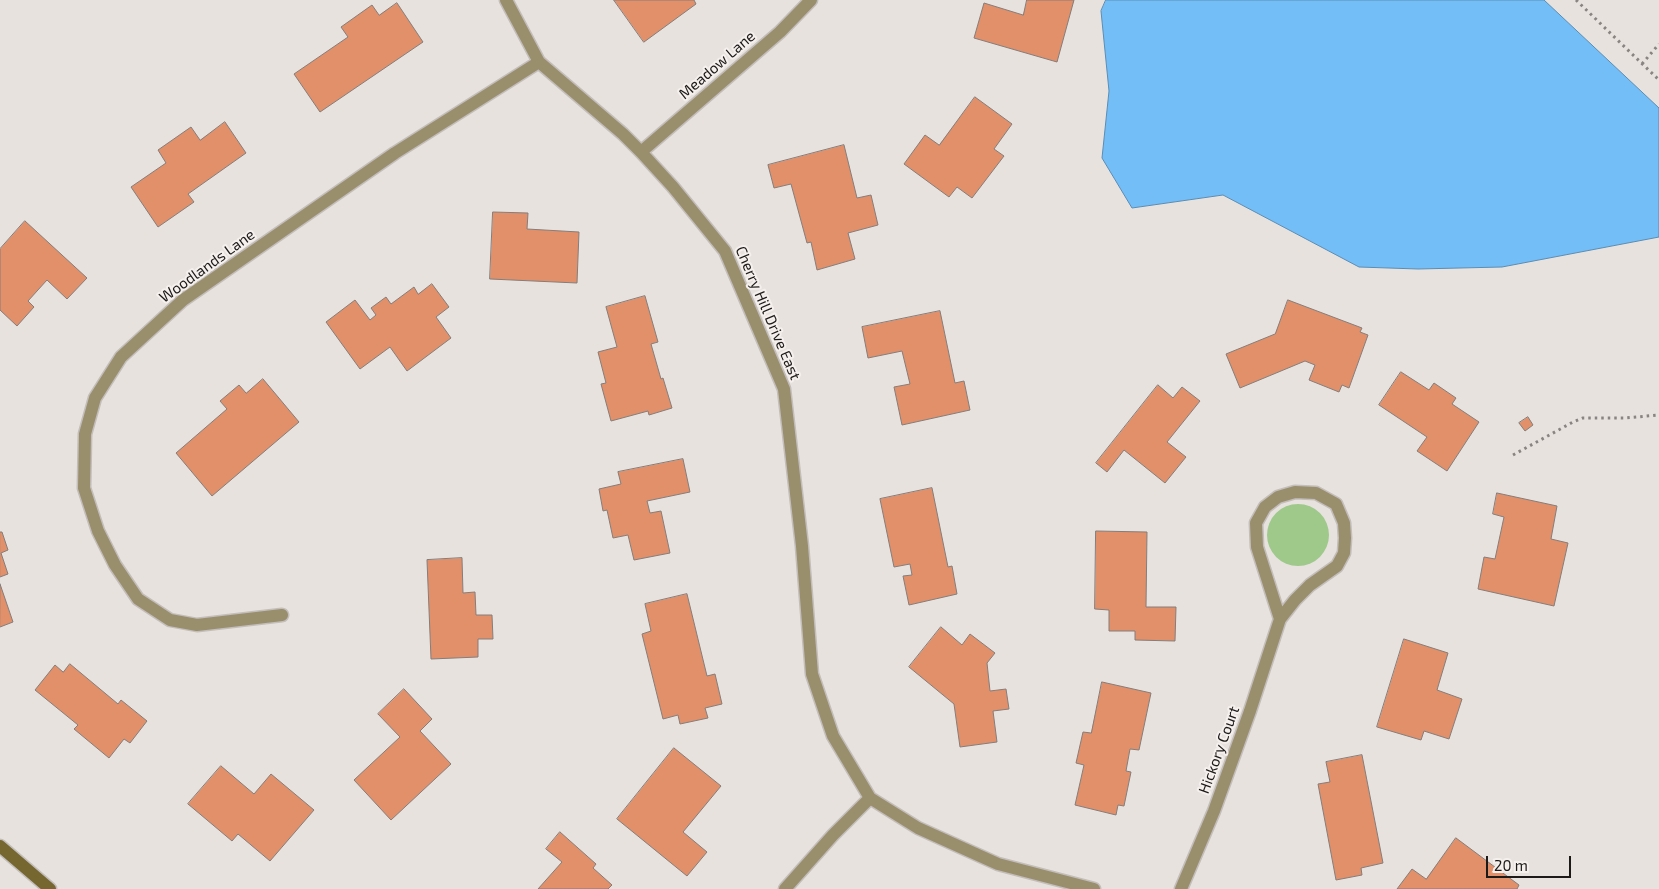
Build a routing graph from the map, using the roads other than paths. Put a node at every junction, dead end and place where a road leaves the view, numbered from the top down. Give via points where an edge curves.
1 (506, 0) edge
2 (811, 0) edge
3 (538, 62) junction
4 (641, 152) junction
5 (282, 614) dead end
6 (1280, 620) junction
7 (870, 798) junction
8 (0, 846) edge
9 (50, 889) edge
10 (785, 889) edge
11 (1094, 889) edge
12 (1181, 889) edge

1 - 3 street, Cherry Hill Drive East
2 - 4 street, Meadow Lane via 780,32
3 - 4 street, Cherry Hill Drive East
3 - 5 street, Woodlands Lane via 395,154 184,300 121,357 95,398 86,434 84,488 98,531 115,565 138,599 170,620 197,625
4 - 7 street, Cherry Hill Drive East via 725,251 784,389 802,546 812,674 833,736
6 - 6 street, Hickory Court via 1300,595 1337,566 1344,553 1344,523 1336,504 1316,493 1295,492 1278,497 1265,507 1256,523 1257,546
6 - 12 street, Hickory Court via 1214,812
7 - 10 street
7 - 11 street via 918,828 998,864
8 - 9 main road

